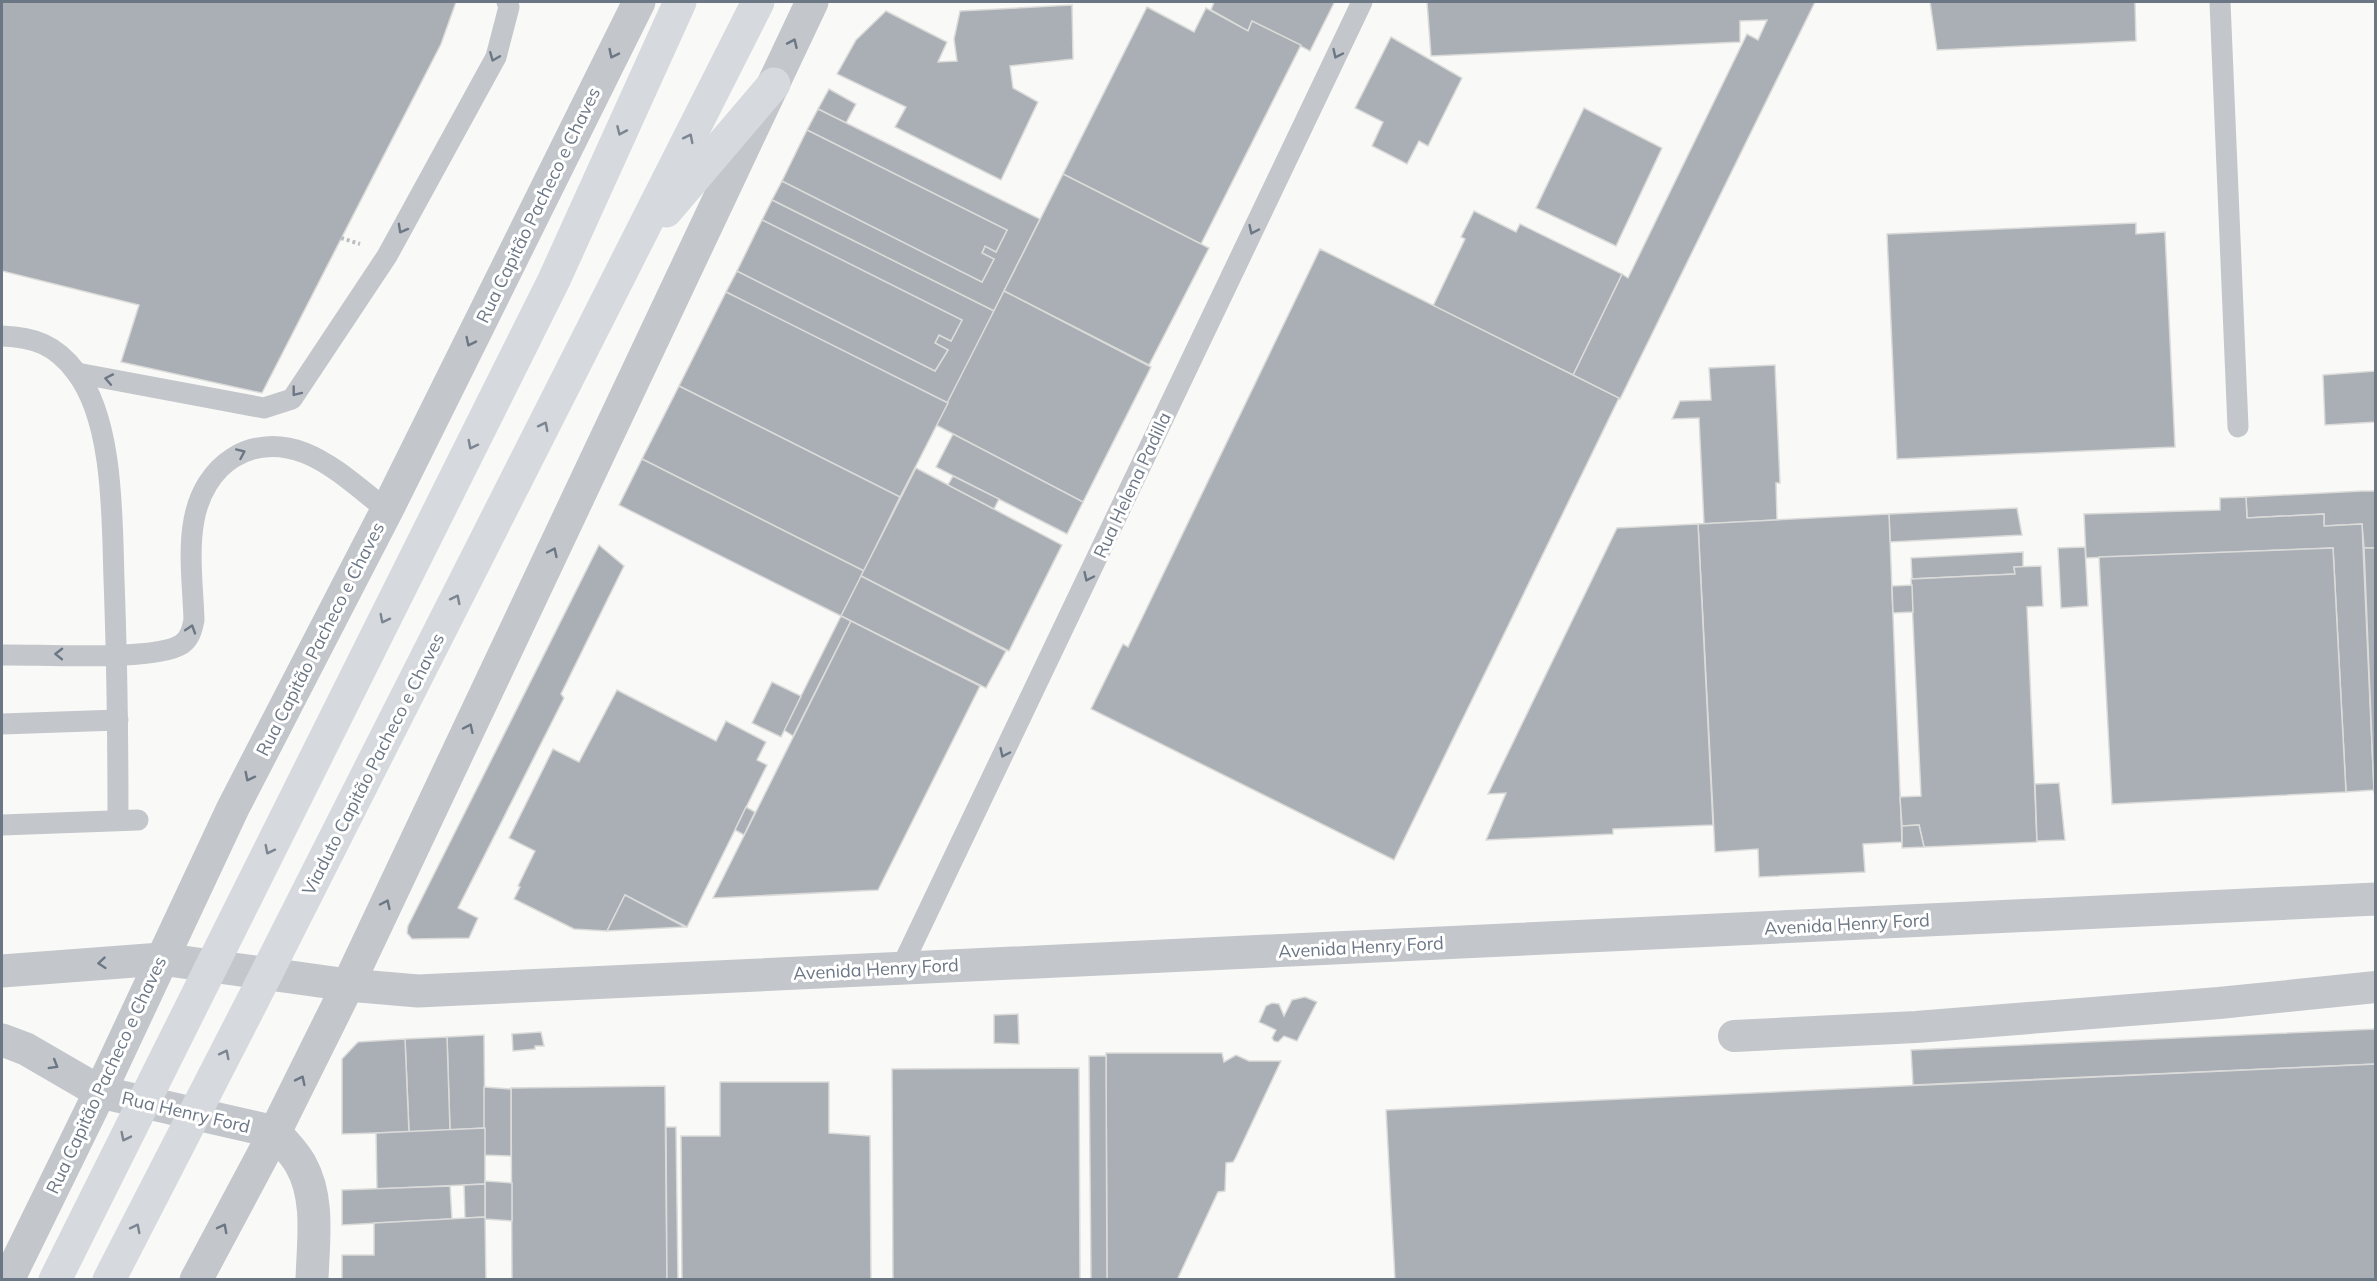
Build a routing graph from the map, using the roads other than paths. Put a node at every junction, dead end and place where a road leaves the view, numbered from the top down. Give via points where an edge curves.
1 (507, 2) edge
2 (639, 2) edge
3 (680, 2) edge
4 (759, 2) edge
5 (812, 2) edge
6 (1362, 2) edge
7 (2220, 2) edge
8 (774, 84) junction
9 (636, 245) junction
10 (2, 336) edge
11 (77, 373) junction
12 (2238, 427) dead end
13 (387, 510) junction
14 (2, 655) edge
15 (117, 655) junction
16 (118, 720) junction
17 (2, 724) edge
18 (2, 825) edge
19 (2376, 899) edge
20 (161, 959) junction
21 (901, 968) junction
22 (2, 971) edge
23 (348, 985) junction
24 (2376, 987) edge
25 (1734, 1035) dead end
26 (2, 1040) edge
27 (100, 1092) junction
28 (275, 1132) junction
29 (8, 1280) edge
30 (55, 1280) edge
31 (109, 1280) edge
32 (196, 1280) edge
33 (312, 1280) edge

1 -> 11 lane via 496,57 387,256 292,399 264,408
2 -> 13 street, Rua Capitão Pacheco e Chaves
3 -> 30 main road via 554,280
9 -> 4 main road
8 -> 5 street
6 -> 21 lane, Rua Helena Padilla
7 - 12 lane
8 - 9 main road
23 -> 8 street
31 -> 9 main road, Viaduto Capitão Pacheco e Chaves
10 - 11 lane via 38,341
11 - 15 lane via 94,406 110,475
15 -> 13 lane via 167,650 189,637 194,620 192,533 198,501 211,478 231,458 269,446 303,453 332,468
13 -> 20 street, Rua Capitão Pacheco e Chaves via 260,754
15 -> 14 lane
15 - 16 lane
16 - 17 lane
16 - 18 lane via 128,820
19 - 21 street, Avenida Henry Ford
20 -> 22 street
20 - 23 street
20 - 27 street, Rua Capitão Pacheco e Chaves
21 - 23 street, Avenida Henry Ford via 418,991
28 -> 23 street
24 - 25 street via 1916,1028
26 -> 27 street, Rua Henry Ford via 26,1049
27 - 28 street, Rua Henry Ford
27 - 29 street, Rua Capitão Pacheco e Chaves
32 -> 28 street
28 - 33 street via 301,1164 308,1181 313,1204

